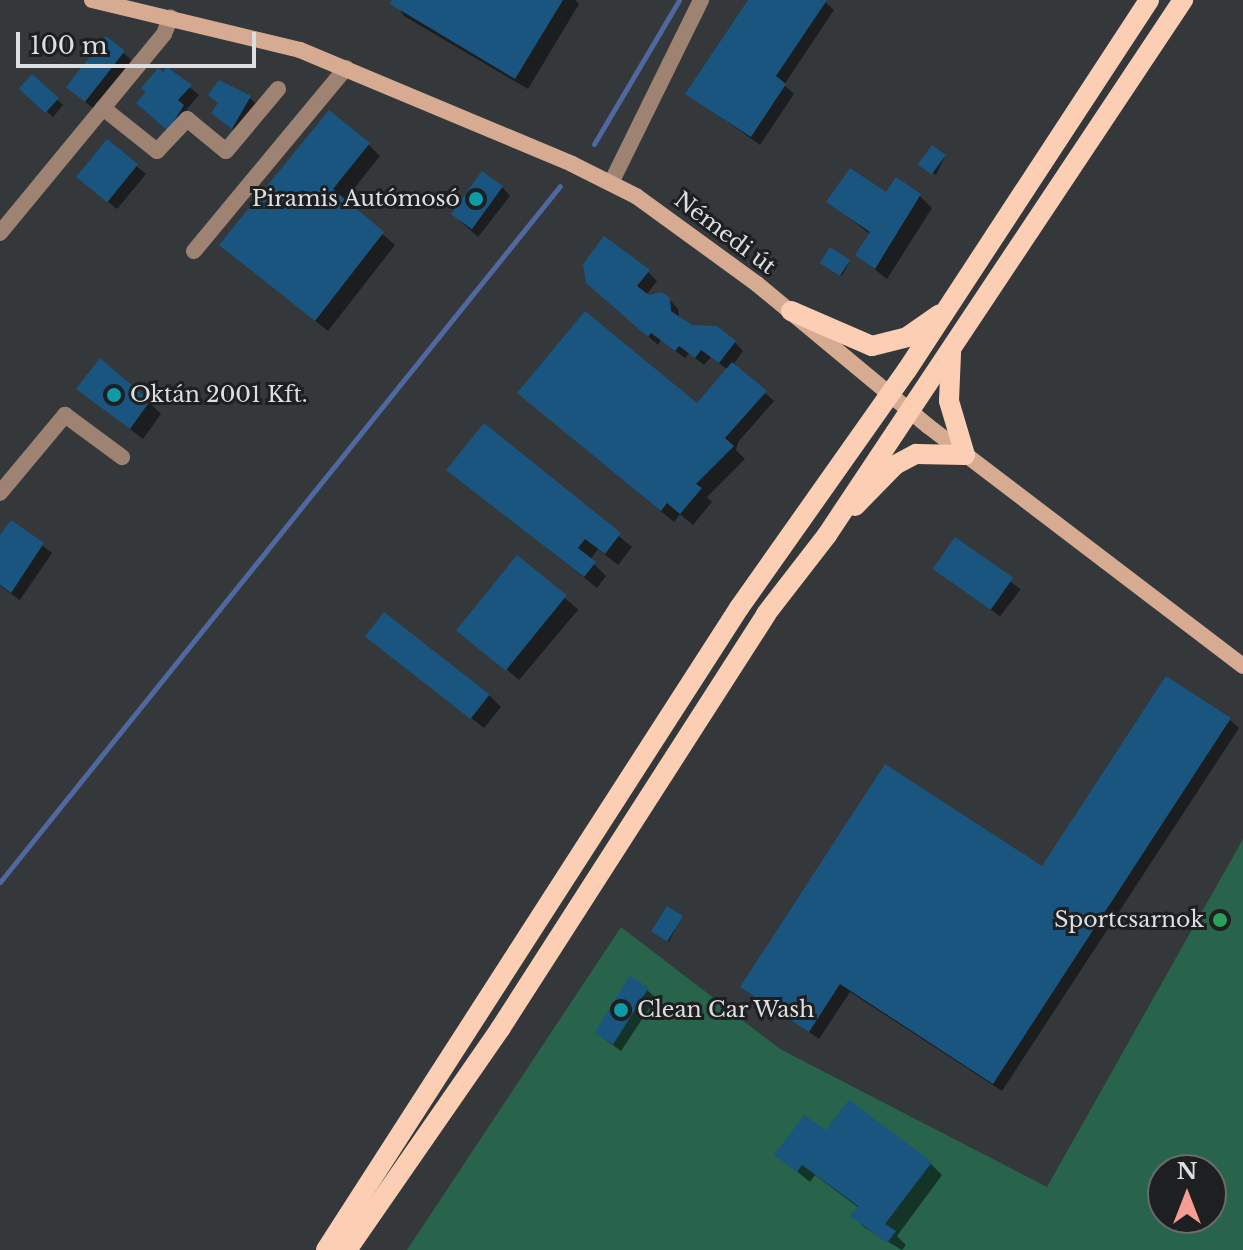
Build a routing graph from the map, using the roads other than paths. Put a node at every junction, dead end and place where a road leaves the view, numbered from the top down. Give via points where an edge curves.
1 (92, 0) edge
2 (701, 0) edge
3 (1149, 0) edge
4 (1183, 0) edge
5 (171, 17) junction
6 (346, 68) junction
7 (278, 89) dead end
8 (103, 108) junction
9 (611, 183) junction
10 (0, 233) edge
11 (194, 251) dead end
12 (791, 311) junction
13 (946, 311) junction
14 (952, 346) junction
15 (889, 394) junction
16 (908, 409) junction
17 (965, 455) junction
18 (122, 457) dead end
19 (0, 493) edge
20 (827, 535) junction
21 (1243, 666) edge
22 (326, 1250) edge
23 (347, 1250) edge

1 - 5 main road, Némedi út
2 - 9 street
3 - 13 main road
4 - 14 main road
5 - 6 main road, Némedi út via 300,50
5 - 8 street via 164,34
6 - 9 main road, Némedi út
6 - 11 street
7 - 8 street via 226,151 187,119 157,151
8 - 10 street
9 - 12 main road, Némedi út via 663,214
12 - 13 main road via 872,346 907,337
12 - 15 main road, Némedi út
13 - 15 main road
14 - 16 main road
14 - 17 main road via 949,401
15 - 16 main road, Némedi út
15 - 22 main road via 739,608
16 - 17 main road, Némedi út
16 - 20 main road
17 - 20 main road via 916,454 895,465
17 - 21 main road, Némedi út
18 - 19 street via 65,415
20 - 23 main road via 766,614 500,1029

